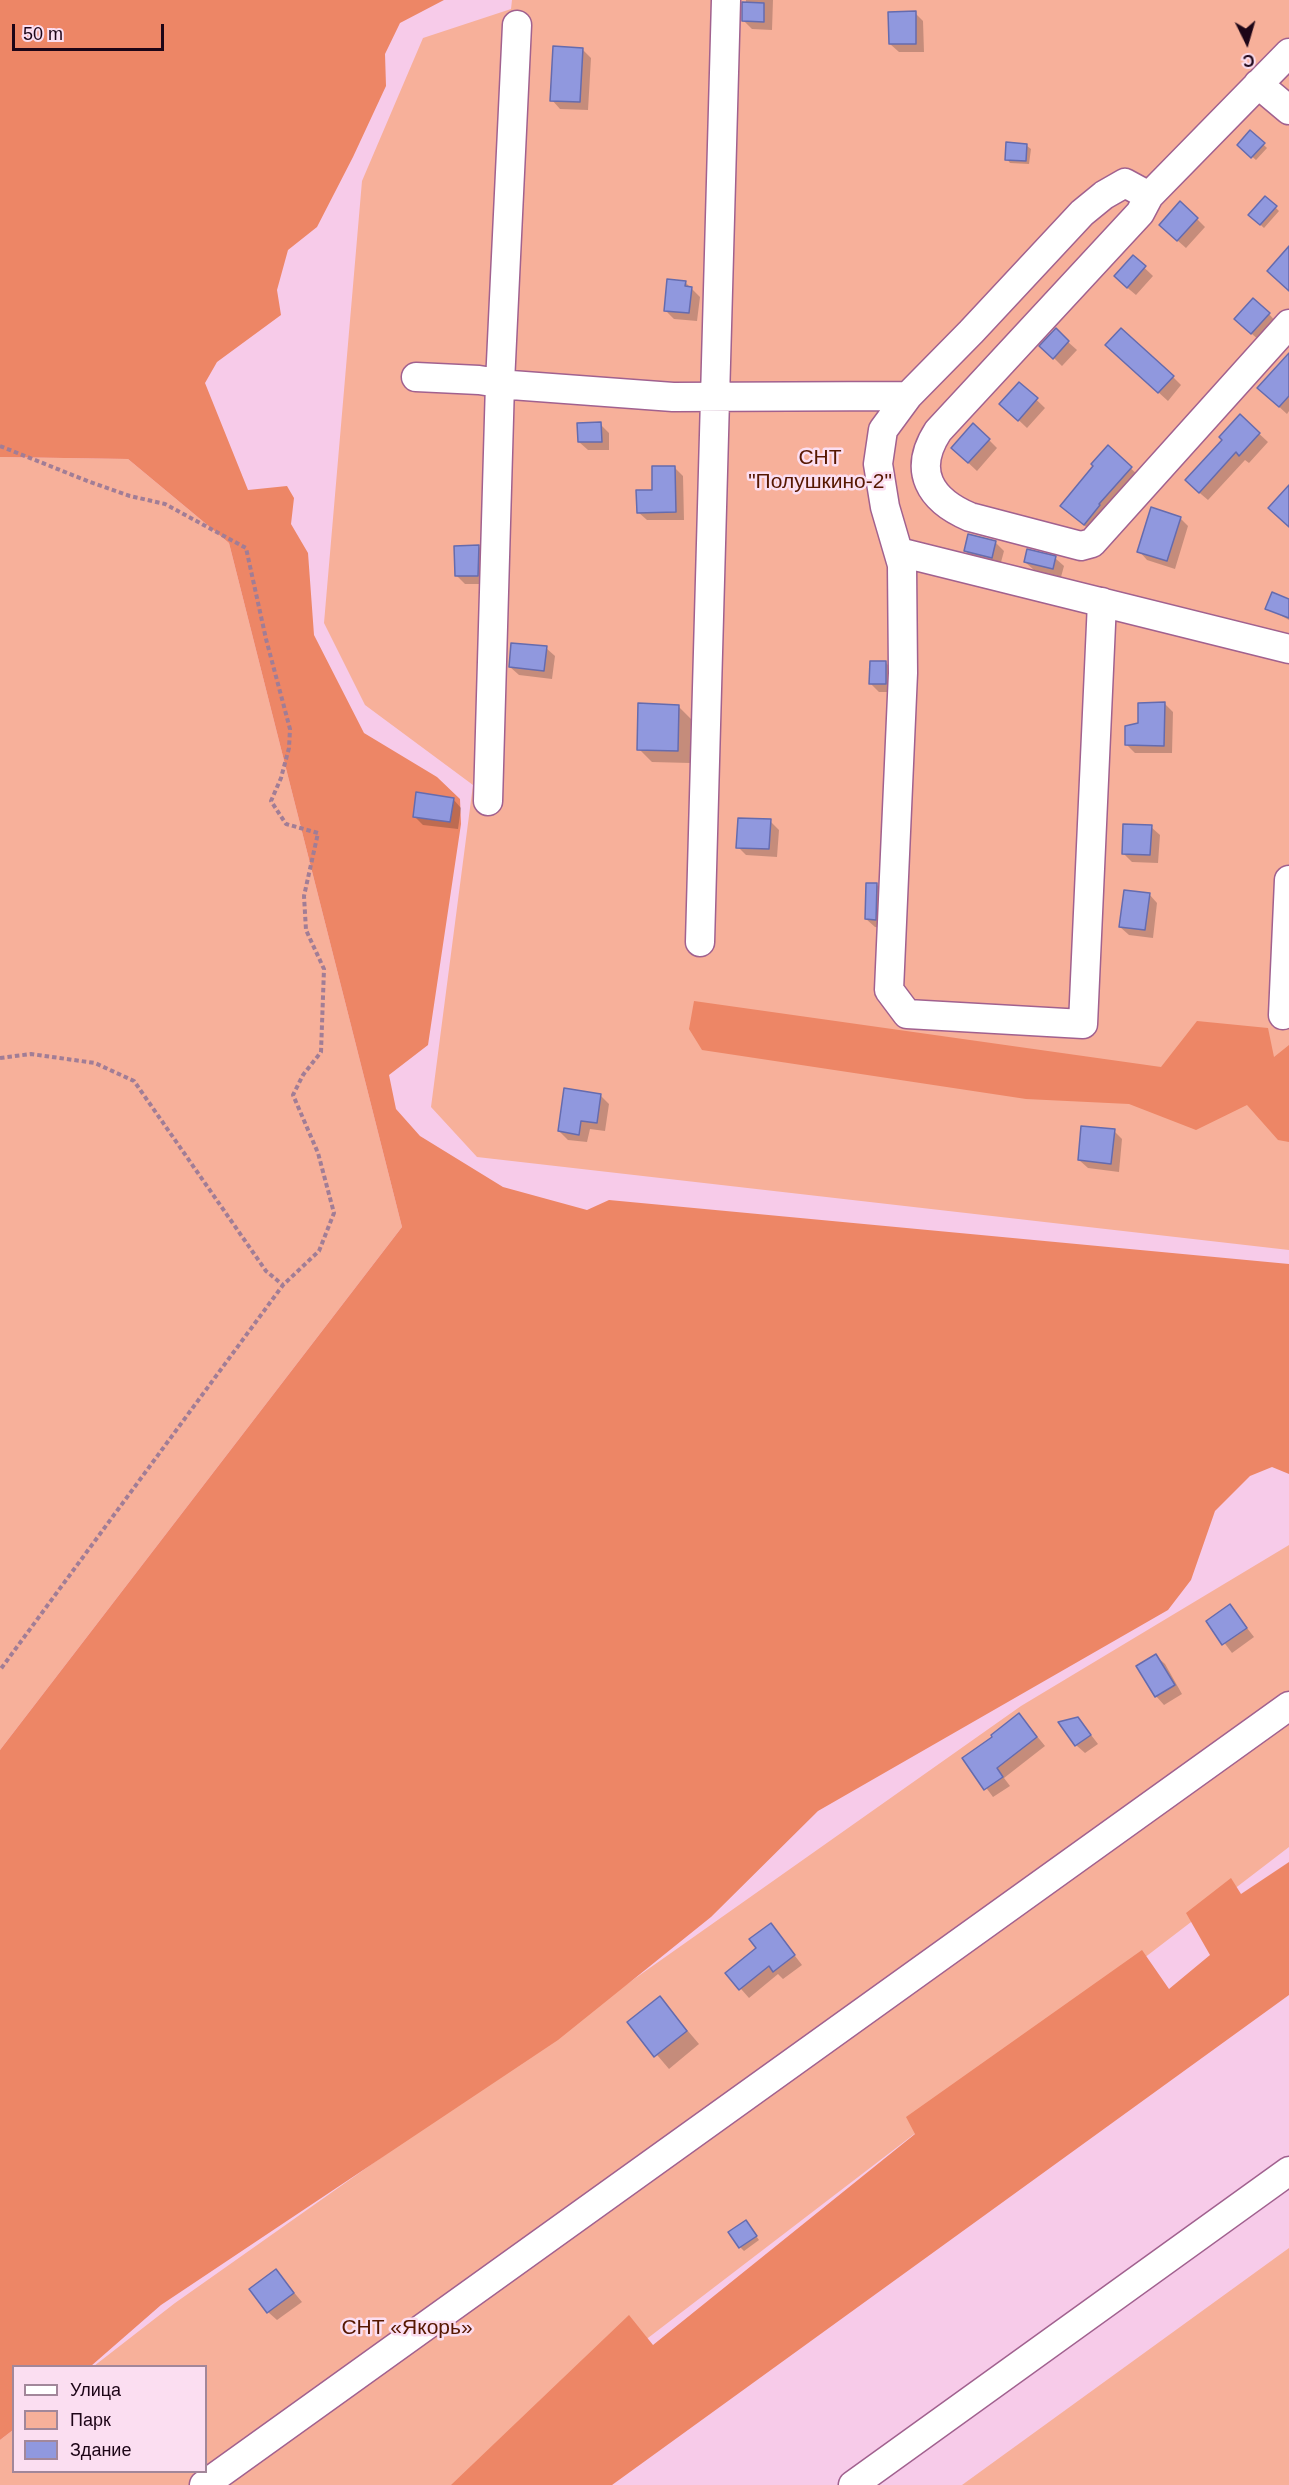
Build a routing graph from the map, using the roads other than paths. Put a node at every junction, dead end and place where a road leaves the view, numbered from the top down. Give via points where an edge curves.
1 (726, 0) edge
2 (517, 25) dead end
3 (1289, 53) edge
4 (1258, 84) junction
5 (1289, 110) edge
6 (1149, 196) junction
7 (1289, 324) edge
8 (416, 377) dead end
9 (500, 383) junction
10 (714, 396) junction
11 (908, 396) junction
12 (899, 552) junction
13 (1102, 602) junction
14 (1289, 649) edge
15 (488, 801) dead end
16 (1289, 880) edge
17 (699, 942) dead end
18 (1283, 1015) dead end
19 (1289, 1706) edge
20 (1289, 2171) edge
21 (204, 2485) edge
22 (853, 2485) edge

1 - 10 street
2 - 9 street
3 - 4 street
4 - 5 street
4 - 6 street
6 - 7 street via 1140,213 938,431 924,460 930,484 942,500 957,512 988,524 1082,546 1092,543
6 - 11 street via 1125,183 1082,213
8 - 9 street
9 - 10 street via 673,397
9 - 15 street
10 - 11 street
10 - 17 street
11 - 12 street via 883,430 879,445 883,499
12 - 13 street
12 - 13 street via 903,594 902,735 890,990 907,1014 1083,1024
13 - 14 street
16 - 18 street
19 - 21 street
20 - 22 street

